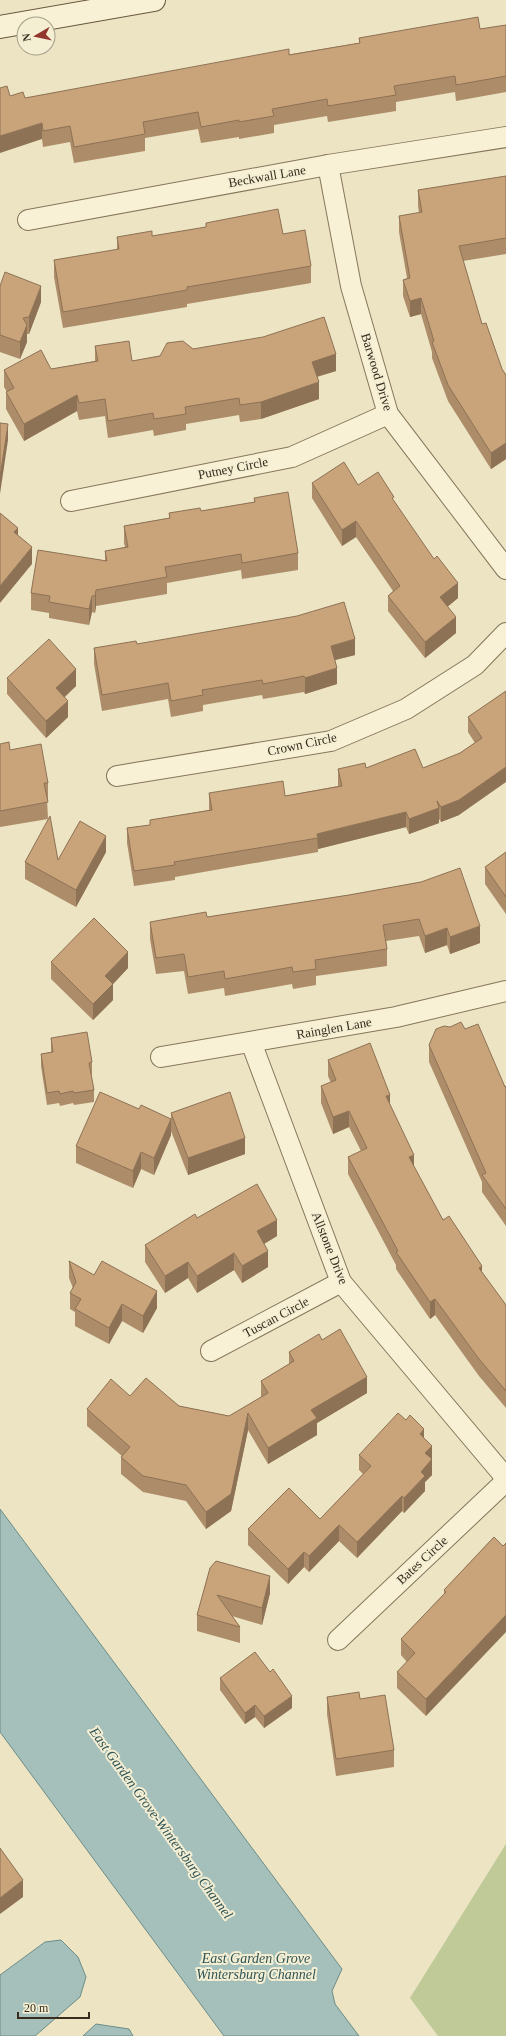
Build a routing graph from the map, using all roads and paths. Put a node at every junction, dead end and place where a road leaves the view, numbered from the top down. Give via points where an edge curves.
1 (154, 0) edge
2 (0, 28) edge
3 (506, 137) edge
4 (328, 165) junction
5 (28, 220) dead end
6 (388, 414) junction
7 (72, 501) dead end
8 (506, 569) edge
9 (506, 633) edge
10 (117, 776) dead end
11 (506, 991) edge
12 (252, 1042) junction
13 (161, 1056) dead end
14 (341, 1282) junction
15 (211, 1351) dead end
16 (506, 1479) edge
17 (338, 1640) dead end

1 - 2 street
3 - 4 street, Beckwall Lane
4 - 5 street, Beckwall Lane
4 - 6 street, Barwood Drive via 351,286
6 - 7 street, Putney Circle via 292,457
6 - 8 street, Barwood Drive
9 - 10 street, Crown Circle via 475,665 406,709 331,741
11 - 12 street, Rainglen Lane via 396,1017
12 - 13 street, Rainglen Lane
12 - 14 street, Allstone Drive
14 - 15 street, Tuscan Circle
14 - 16 street, Allstone Drive
16 - 17 street, Bates Circle

